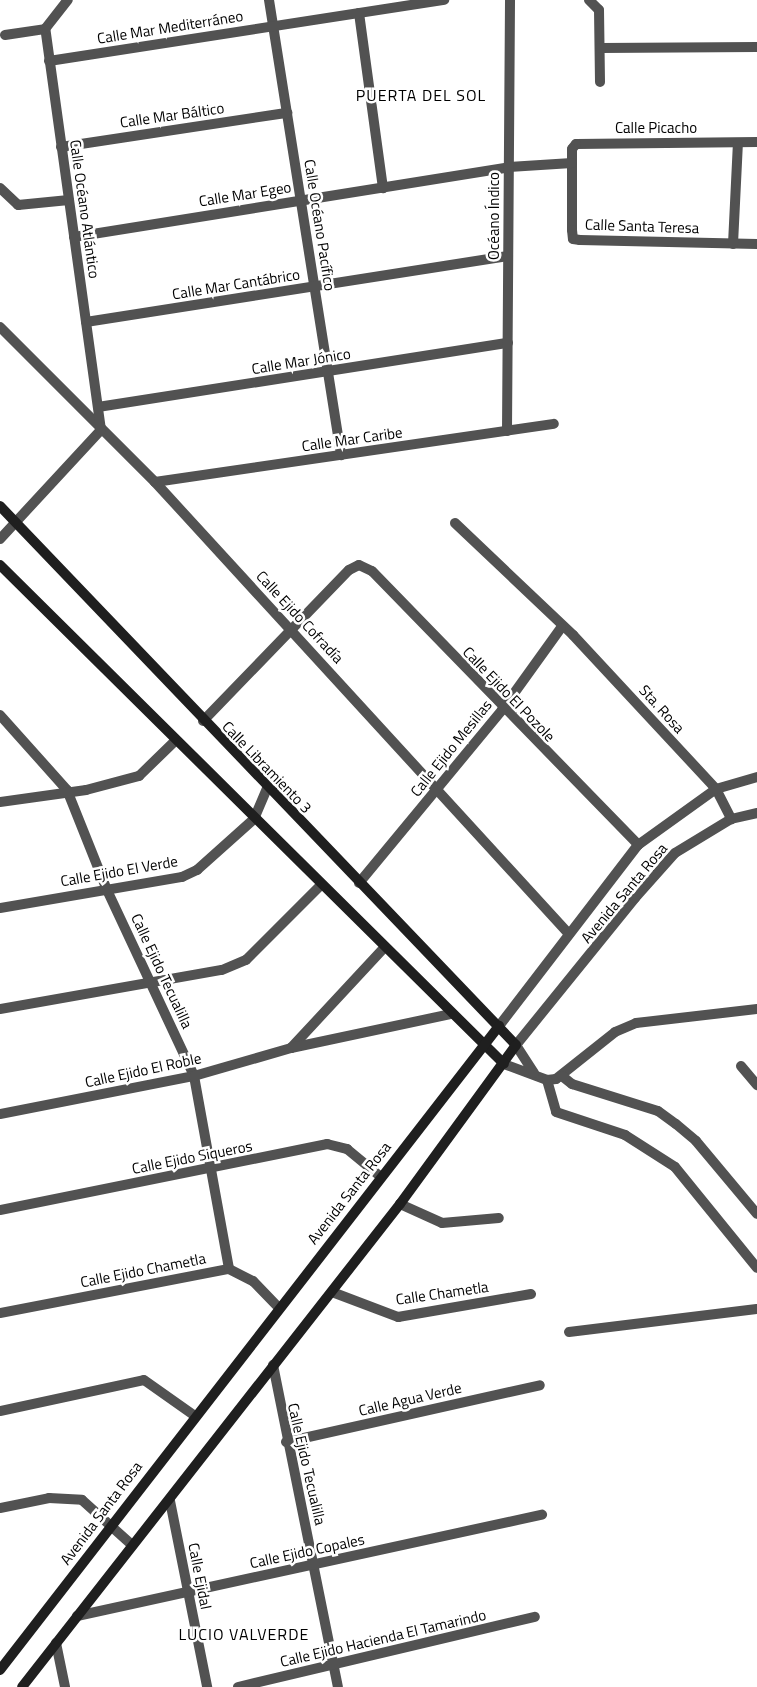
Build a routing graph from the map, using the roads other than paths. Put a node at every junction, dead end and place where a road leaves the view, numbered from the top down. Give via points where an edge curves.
1 (68, 0) edge
2 (269, 0) edge
3 (444, 0) edge
4 (510, 0) edge
5 (589, 0) edge
6 (360, 13) junction
7 (273, 26) junction
8 (45, 29) junction
9 (5, 35) dead end
10 (757, 47) edge
11 (600, 48) junction
12 (49, 61) junction
13 (600, 82) dead end
14 (287, 113) junction
15 (757, 142) edge
16 (738, 143) junction
17 (62, 147) junction
18 (572, 163) junction
19 (509, 167) junction
20 (0, 188) edge
21 (383, 188) junction
22 (69, 200) junction
23 (301, 201) junction
24 (74, 237) junction
25 (732, 244) junction
26 (757, 244) edge
27 (508, 256) junction
28 (314, 287) junction
29 (86, 322) junction
30 (0, 327) edge
31 (508, 343) junction
32 (328, 372) junction
33 (98, 407) junction
34 (554, 424) dead end
35 (101, 430) junction
36 (507, 431) junction
37 (341, 455) junction
38 (155, 482) junction
39 (0, 506) edge
40 (13, 520) junction
41 (456, 523) dead end
42 (0, 539) edge
43 (0, 565) edge
44 (561, 628) junction
45 (292, 630) junction
46 (502, 710) junction
47 (0, 715) edge
48 (203, 721) junction
49 (175, 741) junction
50 (757, 777) edge
51 (267, 788) junction
52 (438, 789) junction
53 (716, 789) junction
54 (67, 790) junction
55 (0, 802) edge
56 (757, 813) edge
57 (254, 819) junction
58 (731, 820) junction
59 (638, 845) junction
60 (359, 883) junction
61 (321, 884) junction
62 (107, 890) junction
63 (0, 908) edge
64 (569, 934) junction
65 (385, 947) junction
66 (153, 983) junction
67 (757, 1008) edge
68 (0, 1009) edge
69 (451, 1014) junction
70 (499, 1026) junction
71 (516, 1045) junction
72 (482, 1046) junction
73 (291, 1048) junction
74 (504, 1064) junction
75 (741, 1066) dead end
76 (534, 1073) junction
77 (194, 1076) junction
78 (562, 1076) junction
79 (547, 1080) junction
80 (757, 1085) edge
81 (0, 1114) edge
82 (212, 1171) junction
83 (381, 1177) junction
84 (400, 1204) junction
85 (0, 1210) edge
86 (757, 1214) edge
87 (499, 1218) dead end
88 (757, 1268) edge
89 (230, 1269) junction
90 (332, 1292) junction
91 (531, 1294) dead end
92 (279, 1308) junction
93 (757, 1309) edge
94 (0, 1313) edge
95 (569, 1332) dead end
96 (273, 1365) junction
97 (540, 1385) dead end
98 (0, 1411) edge
99 (195, 1416) junction
100 (286, 1442) junction
101 (170, 1501) junction
102 (0, 1508) edge
103 (542, 1515) dead end
104 (111, 1524) junction
105 (132, 1545) junction
106 (315, 1564) junction
107 (187, 1593) junction
108 (78, 1616) junction
109 (535, 1617) dead end
110 (56, 1643) junction
111 (334, 1665) junction
112 (0, 1670) edge
113 (22, 1687) edge
114 (65, 1687) edge
115 (207, 1687) edge
116 (238, 1687) edge
117 (338, 1687) edge

1 - 8 street
2 - 7 street, Calle Océano Pacífico
3 - 6 street, Calle Mar Mediterráneo
4 - 19 street, Océano Índico
5 - 11 street via 599,10
6 - 7 street, Calle Mar Mediterráneo
6 - 21 street
7 - 12 street, Calle Mar Mediterráneo
7 - 14 street, Calle Océano Pacífico
8 - 9 street
8 - 12 street, Calle Océano Atlántico
10 - 11 street
11 - 13 street
12 - 17 street, Calle Océano Atlántico
14 - 17 street, Calle Mar Báltico
14 - 23 street, Calle Océano Pacífico
15 - 16 street, Calle Picacho
16 - 18 street, Calle Picacho via 581,143 572,149
16 - 25 street
17 - 22 street, Calle Océano Atlántico
18 - 19 street, Calle Mar Egeo
18 - 25 street, Calle Santa Teresa via 573,239
19 - 21 street, Calle Mar Egeo
19 - 27 street, Océano Índico
20 - 22 street via 18,205
21 - 23 street, Calle Mar Egeo
22 - 24 street, Calle Océano Atlántico
23 - 24 street, Calle Mar Egeo
23 - 28 street, Calle Océano Pacífico
24 - 29 street, Calle Océano Atlántico
25 - 26 street, Calle Santa Teresa
27 - 28 street, Calle Mar Cantábrico
27 - 31 street, Océano Índico
28 - 29 street, Calle Mar Cantábrico
28 - 32 street, Calle Océano Pacífico
29 - 33 street, Calle Océano Atlántico
30 - 35 street, Calle Ejido Cofradía
31 - 32 street, Calle Mar Jónico
31 - 36 street, Océano Índico
32 - 33 street, Calle Mar Jónico
32 - 37 street, Calle Océano Pacífico
33 - 35 street, Calle Océano Atlántico
34 - 36 street, Calle Mar Caribe
35 - 38 street, Calle Ejido Cofradía
35 - 40 street
36 - 37 street, Calle Mar Caribe
37 - 38 street, Calle Mar Caribe
38 - 45 street, Calle Ejido Cofradía
39 - 40 street, Calle Libramiento 3
40 - 42 street
40 - 48 street, Calle Libramiento 3
41 - 44 street, Sta. Rosa
43 - 49 street
44 - 46 street, Calle Ejido Mesillas
44 - 53 street, Sta. Rosa via 574,635
45 - 46 street, Calle Ejido El Pozole via 349,570 359,565 372,571
45 - 48 street
45 - 52 street, Calle Ejido Cofradía
46 - 52 street, Calle Ejido Mesillas
46 - 59 street, Calle Ejido El Pozole
47 - 54 street, Calle Ejido Tecualilla
48 - 51 street, Calle Libramiento 3
49 - 54 street via 139,776 96,788
49 - 57 street
50 - 53 street, Avenida Santa Rosa
51 - 57 street
51 - 60 street, Calle Libramiento 3
52 - 60 street, Calle Ejido Mesillas
52 - 64 street, Calle Ejido Cofradía
53 - 58 street, Sta. Rosa
53 - 59 street, Avenida Santa Rosa
54 - 55 street
54 - 62 street, Calle Ejido Tecualilla
56 - 58 street, Avenida Santa Rosa
57 - 61 street
57 - 62 street, Calle Ejido El Verde via 197,870 182,877
58 - 71 street, Avenida Santa Rosa via 675,853
59 - 64 street, Avenida Santa Rosa
60 - 70 street, Calle Libramiento 3
61 - 65 street
61 - 66 street via 246,960 222,970
62 - 63 street, Calle Ejido El Verde
62 - 66 street, Calle Ejido Tecualilla
64 - 70 street, Avenida Santa Rosa
65 - 69 street
65 - 73 street
66 - 68 street
66 - 77 street, Calle Ejido Tecualilla
67 - 78 street via 636,1023 597,1044
69 - 72 street
69 - 73 street, Calle Ejido El Roble
70 - 71 street, Calle Libramiento 3
70 - 72 street, Avenida Santa Rosa
71 - 74 street, Avenida Santa Rosa
71 - 76 street
72 - 74 street
72 - 83 street, Avenida Santa Rosa
73 - 77 street, Calle Ejido El Roble
74 - 76 street
74 - 84 street, Avenida Santa Rosa
75 - 80 street
76 - 79 street
77 - 81 street, Calle Ejido El Roble
77 - 82 street, Calle Ejido Tecualilla
78 - 79 street
78 - 86 street via 572,1084 658,1111 696,1141
79 - 88 street via 556,1112 625,1135 675,1167
82 - 83 street, Calle Ejido Siqueros via 328,1144 347,1149
82 - 85 street, Calle Ejido Siqueros
82 - 89 street, Calle Ejido Tecualilla
83 - 92 street, Avenida Santa Rosa
84 - 87 street via 442,1223
84 - 90 street, Avenida Santa Rosa
89 - 92 street, Calle Ejido Chametla via 253,1282
89 - 94 street, Calle Ejido Chametla
90 - 91 street, Calle Chametla via 398,1317
90 - 96 street, Avenida Santa Rosa
92 - 99 street, Avenida Santa Rosa
93 - 95 street
96 - 100 street, Calle Ejido Tecualilla
96 - 101 street, Avenida Santa Rosa
97 - 100 street, Calle Agua Verde
98 - 99 street via 144,1380
99 - 104 street, Avenida Santa Rosa
100 - 106 street, Calle Ejido Tecualilla
101 - 105 street, Avenida Santa Rosa
101 - 107 street, Calle Ejidal
102 - 104 street via 72,1498 82,1500
103 - 106 street, Calle Ejido Copales
104 - 105 street
104 - 112 street, Avenida Santa Rosa
105 - 108 street, Avenida Santa Rosa
106 - 107 street, Calle Ejido Copales
106 - 111 street, Calle Ejido Tecualilla
107 - 108 street, Calle Ejido Copales
107 - 115 street, Calle Ejidal
108 - 110 street, Avenida Santa Rosa
109 - 111 street, Calle Ejido Hacienda El Tamarindo
110 - 113 street, Avenida Santa Rosa
110 - 114 street
111 - 116 street, Calle Ejido Hacienda El Tamarindo
111 - 117 street, Calle Ejido Tecualilla

